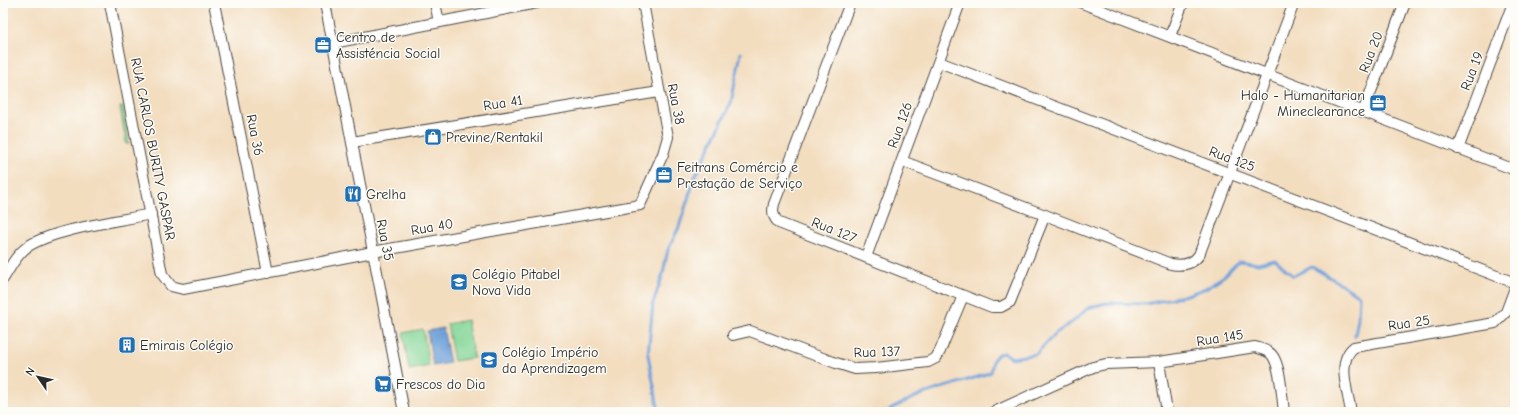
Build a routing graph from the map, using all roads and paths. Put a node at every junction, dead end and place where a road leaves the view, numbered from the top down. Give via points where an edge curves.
1 (110, 3) edge
2 (214, 3) edge
3 (325, 3) edge
4 (435, 3) edge
5 (537, 3) edge
6 (643, 3) edge
7 (850, 3) edge
8 (960, 3) edge
9 (1082, 3) edge
10 (1183, 3) edge
11 (1294, 3) edge
12 (1405, 3) edge
13 (1513, 3) edge
14 (439, 22) junction
15 (1170, 36) junction
16 (333, 43) junction
17 (939, 62) junction
18 (1267, 74) junction
19 (659, 92) junction
20 (1363, 112) junction
21 (352, 142) junction
22 (1458, 149) junction
23 (902, 161) junction
24 (1515, 170) edge
25 (1230, 173) junction
26 (640, 205) joint
27 (152, 214) junction
28 (1046, 215) junction
29 (373, 252) junction
30 (866, 257) junction
31 (268, 273) junction
32 (3, 279) edge
33 (1515, 283) edge
34 (1515, 288) edge
35 (183, 289) joint
36 (963, 296) junction
37 (733, 335) dead end
38 (1160, 362) junction
39 (404, 412) edge
40 (994, 412) edge
41 (1167, 412) edge
42 (1284, 412) edge
43 (1351, 412) edge

1 - 27 street, RUA CARLOS BURITY GASPAR
2 - 31 street, Rua 36
3 - 16 street, Rua 35
4 - 14 street
5 - 14 street
6 - 19 street, Rua 38
7 - 30 street, Rua 127 via 773,211 779,223
8 - 17 street, Rua 126
9 - 15 street
10 - 15 street
11 - 18 street
12 - 20 street, Rua 20
13 - 22 street, Rua 19
14 - 16 street
15 - 18 street
16 - 21 street, Rua 35
17 - 23 street, Rua 126
17 - 25 street, Rua 125
18 - 20 street
18 - 25 street
19 - 21 street, Rua 41
19 - 26 street, Rua 38 via 667,130 667,144
20 - 22 street
21 - 29 street, Rua 35
22 - 24 street
23 - 28 street
23 - 30 street, Rua 126
25 - 28 street via 1199,255 1195,261 1188,264 1171,264
25 - 33 street, Rua 125
26 - 29 street, Rua 40
27 - 32 street via 62,233 38,241 26,248
27 - 35 street, RUA CARLOS BURITY GASPAR via 162,274 171,286
28 - 36 street, Rua 127 via 1010,302 1001,307 992,307
29 - 31 street, Rua 40
29 - 39 street, Rua 35
30 - 36 street, Rua 127
31 - 35 street, Rua 40
34 - 43 street, Rua 25 via 1506,312 1495,323 1354,346 1347,354 1344,365
36 - 37 street, Rua 137 via 940,351 936,358 928,362 855,369 750,331
38 - 40 street, Rua 145 via 1106,364 1093,367
38 - 41 street
38 - 42 street, Rua 145 via 1255,347 1264,350 1272,355 1277,365

